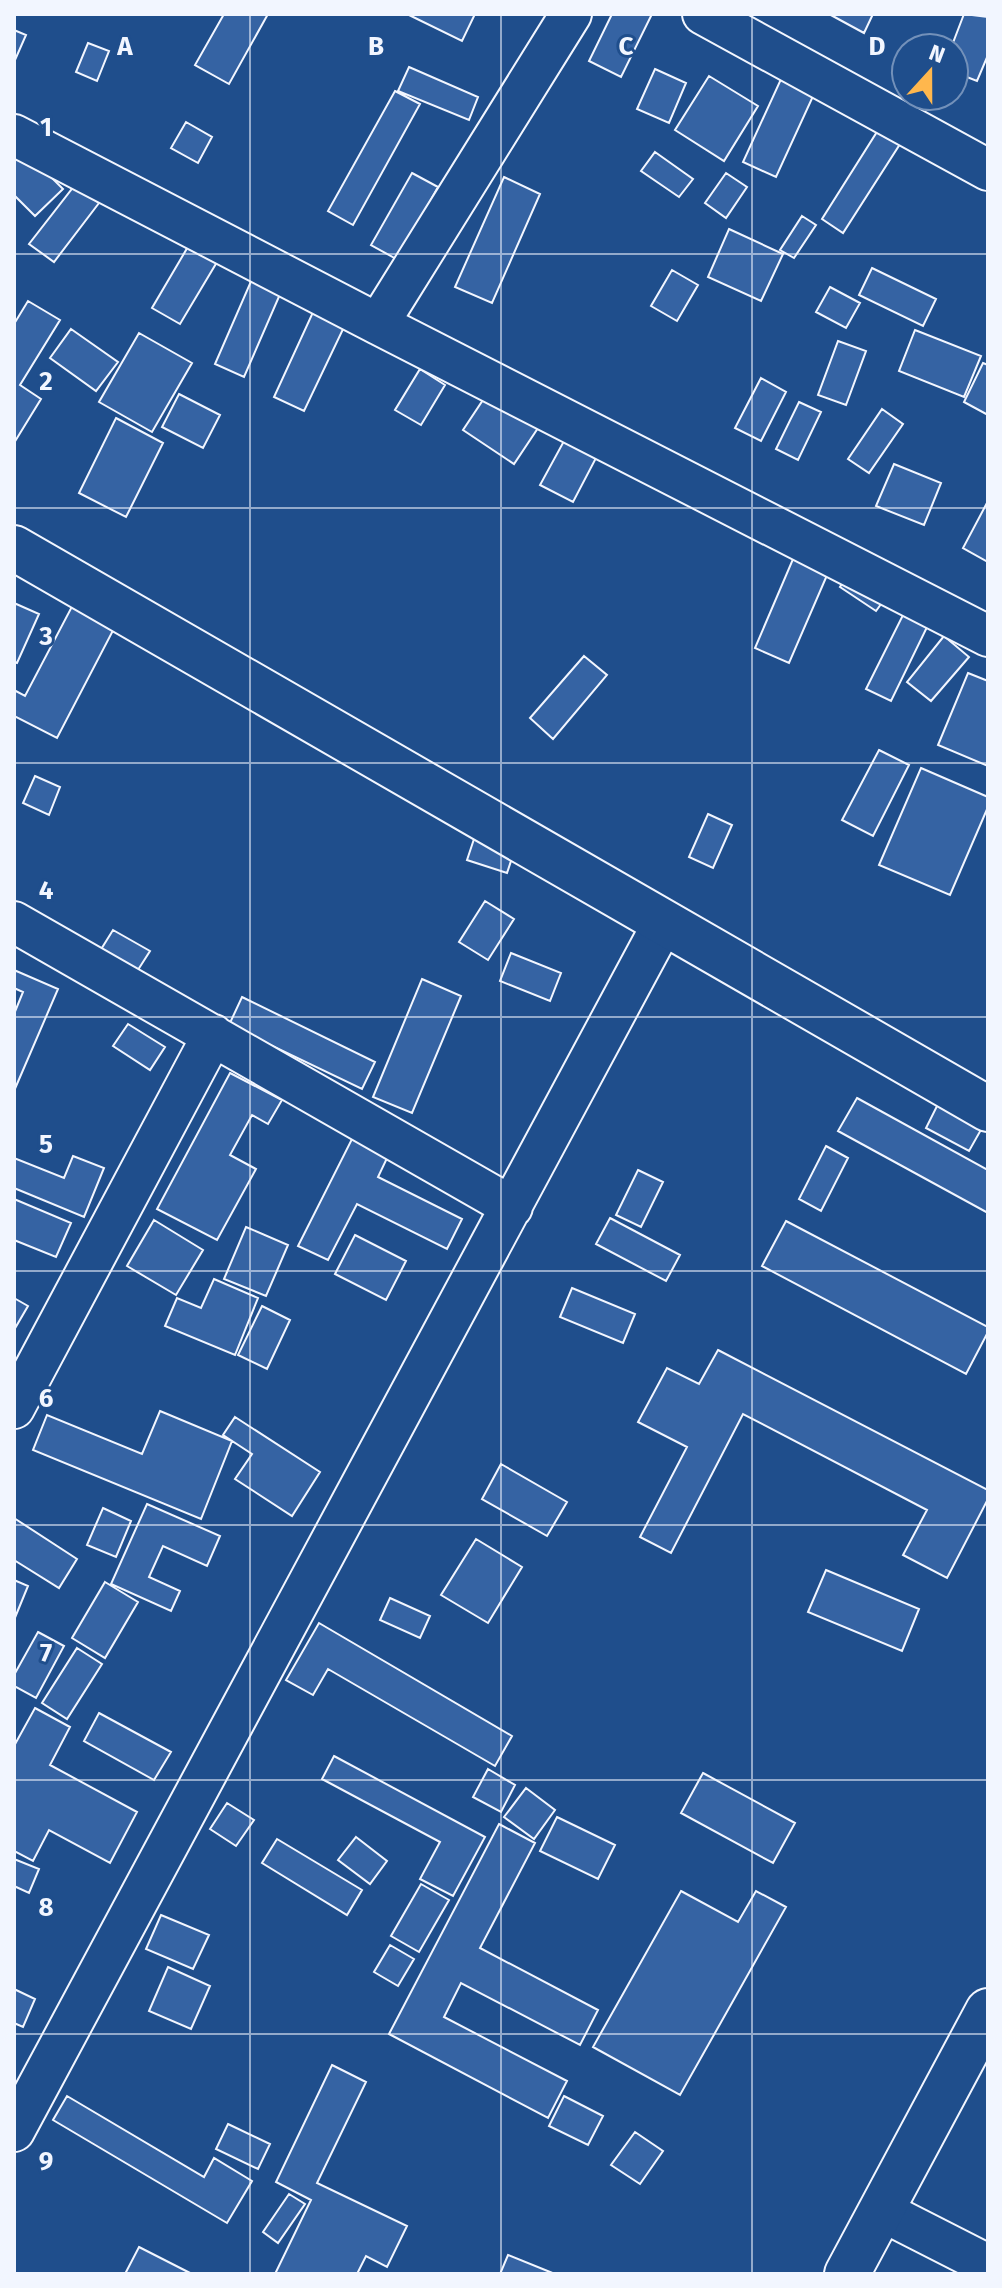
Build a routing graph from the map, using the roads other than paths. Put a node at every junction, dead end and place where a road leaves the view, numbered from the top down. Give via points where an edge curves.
1 (571, 14) edge
2 (703, 14) edge
3 (14, 135) edge
4 (988, 170) edge
5 (378, 324) junction
6 (14, 548) edge
7 (988, 636) edge
8 (14, 922) edge
9 (664, 922) junction
10 (213, 1035) junction
11 (988, 1109) edge
12 (512, 1207) junction
13 (14, 1408) edge
14 (988, 2011) edge
15 (14, 2131) edge
16 (882, 2211) junction
17 (988, 2265) edge
18 (847, 2274) edge

1 - 5 street
2 - 4 street
3 - 5 street
5 - 7 street
6 - 9 main road
8 - 10 street
9 - 11 main road
9 - 12 street
10 - 12 street
10 - 13 street
12 - 15 street
14 - 16 main road
16 - 17 street
16 - 18 main road

